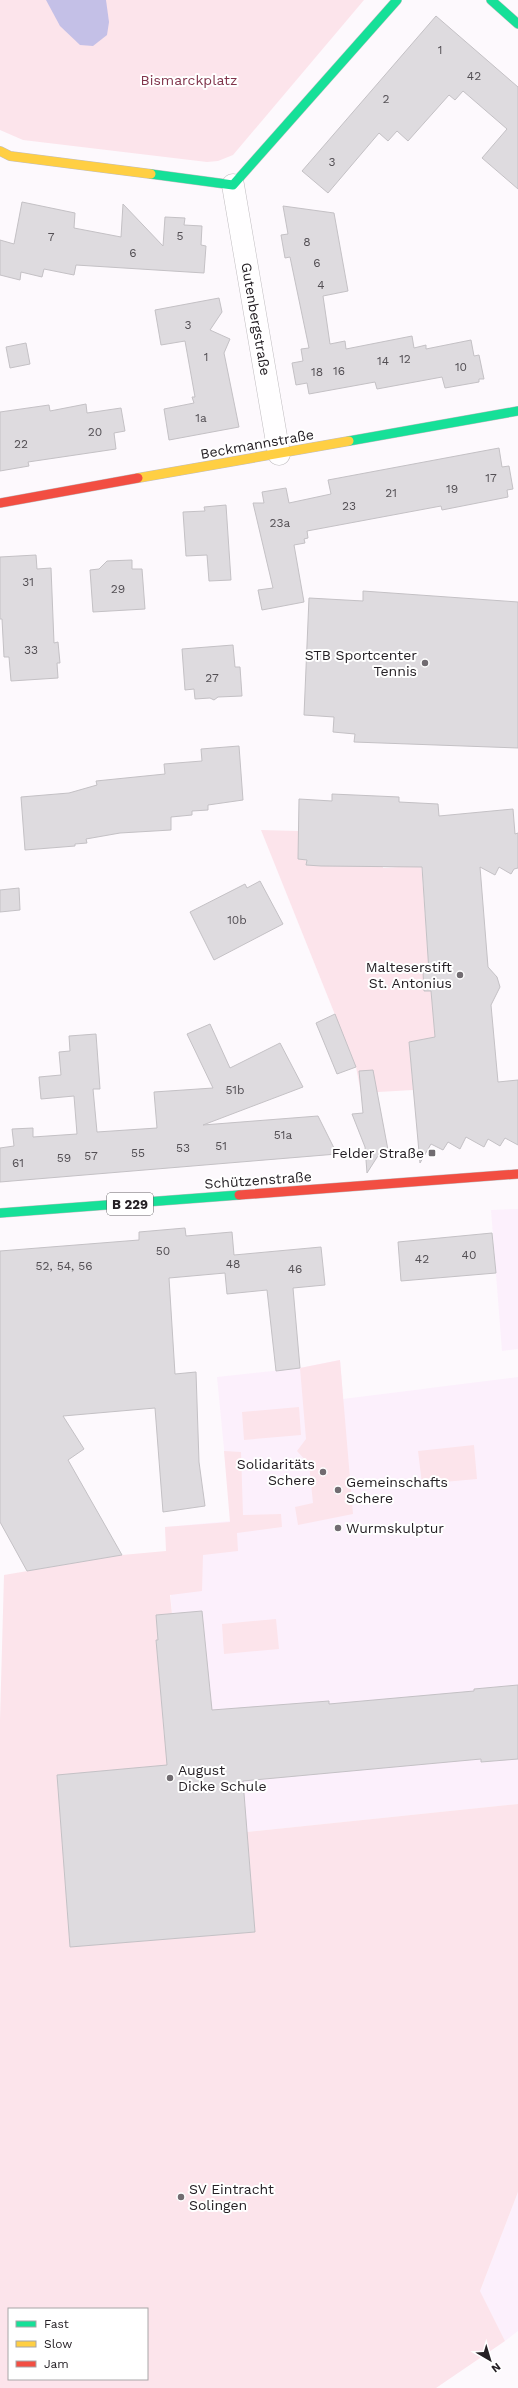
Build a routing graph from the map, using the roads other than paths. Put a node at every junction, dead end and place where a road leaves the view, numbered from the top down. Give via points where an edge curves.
1 (397, 0) edge
2 (490, 0) edge
3 (518, 24) edge
4 (0, 151) edge
5 (233, 185) junction
6 (518, 411) edge
7 (278, 454) junction
8 (0, 504) edge
9 (518, 1174) edge
10 (0, 1213) edge

1 - 5 street
2 - 3 street
4 - 5 street via 10,156
5 - 7 street, Gutenbergstraße
6 - 7 street, Beckmannstraße
7 - 8 street, Beckmannstraße
9 - 10 street, Schützenstraße / B 229

